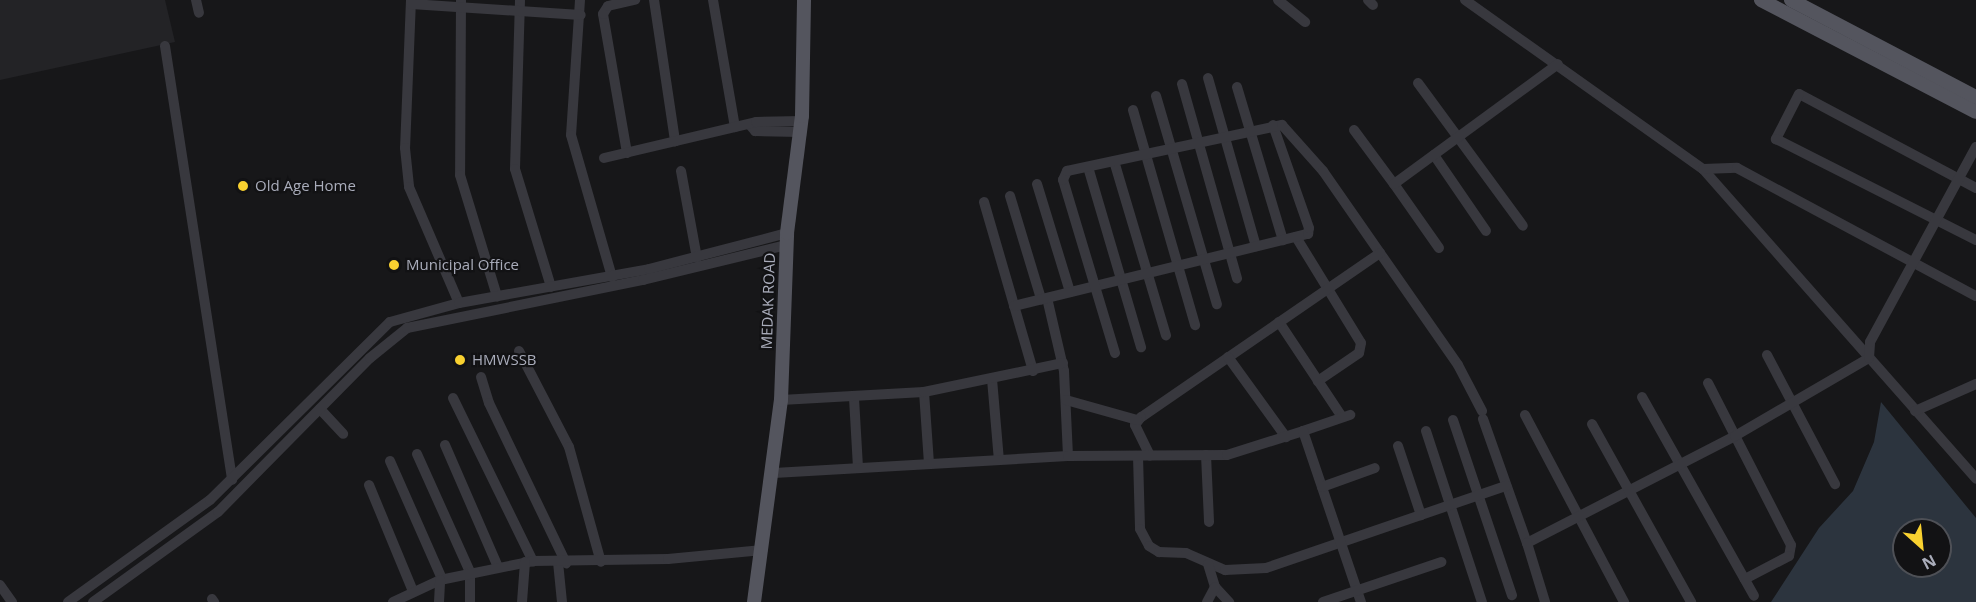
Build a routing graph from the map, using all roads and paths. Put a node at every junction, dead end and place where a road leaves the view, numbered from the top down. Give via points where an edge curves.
1 (196, 0) edge
2 (520, 0) edge
3 (580, 0) edge
4 (635, 0) edge
5 (654, 0) edge
6 (713, 0) edge
7 (804, 0) edge
8 (1278, 0) edge
9 (1465, 0) edge
10 (1761, 0) edge
11 (411, 2) edge
12 (1801, 2) edge
13 (461, 4) edge
14 (199, 13) dead end
15 (519, 13) junction
16 (581, 15) junction
17 (1305, 22) dead end
18 (165, 46) dead end
19 (1558, 64) junction
20 (1208, 78) dead end
21 (1418, 83) dead end
22 (1182, 84) dead end
23 (1237, 87) dead end
24 (1156, 96) dead end
25 (1976, 97) edge
26 (1133, 110) dead end
27 (1976, 112) edge
28 (1273, 125) junction
29 (735, 127) junction
30 (801, 127) junction
31 (1251, 130) junction
32 (1354, 130) dead end
33 (1225, 136) junction
34 (1458, 137) junction
35 (675, 141) junction
36 (1197, 142) junction
37 (1976, 147) edge
38 (1172, 148) junction
39 (627, 153) junction
40 (1145, 154) junction
41 (1434, 155) junction
42 (604, 158) dead end
43 (1114, 161) junction
44 (1088, 166) junction
45 (1703, 169) junction
46 (681, 171) dead end
47 (1960, 180) junction
48 (1037, 184) dead end
49 (1394, 184) junction
50 (1976, 188) edge
51 (1010, 196) dead end
52 (984, 202) dead end
53 (1938, 221) junction
54 (1523, 226) dead end
55 (1486, 231) dead end
56 (1296, 237) junction
57 (787, 239) junction
58 (1283, 240) junction
59 (1976, 240) edge
60 (1256, 246) junction
61 (1439, 248) dead end
62 (1229, 253) junction
63 (1380, 253) junction
64 (696, 258) junction
65 (1204, 259) junction
66 (1915, 262) junction
67 (1177, 266) junction
68 (1147, 273) junction
69 (612, 276) junction
70 (1236, 278) dead end
71 (1121, 279) junction
72 (1095, 286) junction
73 (551, 287) junction
74 (1328, 289) junction
75 (1070, 292) junction
76 (497, 296) junction
77 (1976, 296) edge
78 (1044, 298) junction
79 (459, 303) junction
80 (1217, 304) dead end
81 (1014, 306) junction
82 (1279, 322) junction
83 (1195, 325) dead end
84 (385, 328) junction
85 (1166, 335) dead end
86 (391, 340) junction
87 (1141, 347) dead end
88 (519, 351) dead end
89 (1115, 353) dead end
90 (1767, 355) dead end
91 (1228, 357) junction
92 (1869, 358) junction
93 (1063, 363) junction
94 (1033, 370) junction
95 (481, 377) dead end
96 (992, 379) junction
97 (1318, 381) junction
98 (1708, 383) dead end
99 (1976, 384) edge
100 (924, 392) junction
101 (1642, 397) dead end
102 (453, 398) dead end
103 (854, 398) junction
104 (781, 400) junction
105 (1066, 400) junction
106 (1792, 402) junction
107 (320, 410) junction
108 (1915, 411) junction
109 (1525, 415) dead end
110 (1137, 420) junction
111 (1453, 420) dead end
112 (1592, 424) dead end
113 (1303, 431) junction
114 (1426, 431) dead end
115 (343, 435) dead end
116 (1735, 436) junction
117 (1286, 437) junction
118 (445, 445) dead end
119 (1398, 446) dead end
120 (417, 454) dead end
121 (1206, 455) junction
122 (1068, 456) junction
123 (1144, 456) junction
124 (999, 460) junction
125 (390, 461) dead end
126 (929, 464) junction
127 (1680, 465) junction
128 (858, 468) junction
129 (1375, 468) dead end
130 (774, 473) junction
131 (1974, 474) edge
132 (232, 480) junction
133 (1835, 484) dead end
134 (369, 485) dead end
135 (1506, 486) junction
136 (1322, 487) junction
137 (1629, 491) junction
138 (1479, 495) junction
139 (1449, 505) junction
140 (196, 511) junction
141 (1421, 515) junction
142 (1579, 517) junction
143 (1209, 522) dead end
144 (206, 523) junction
145 (1341, 542) junction
146 (1527, 543) junction
147 (763, 550) junction
148 (529, 562) junction
149 (601, 562) junction
150 (1441, 562) dead end
151 (562, 563) junction
152 (1208, 564) junction
153 (498, 567) junction
154 (470, 572) junction
155 (441, 579) junction
156 (1745, 579) junction
157 (0, 585) edge
158 (1215, 587) junction
159 (1357, 590) junction
160 (1512, 595) dead end
161 (409, 596) edge
162 (1754, 596) dead end
163 (12, 602) edge
164 (68, 602) edge
165 (93, 602) edge
166 (393, 602) edge
167 (439, 602) edge
168 (470, 602) edge
169 (522, 602) edge
170 (562, 602) edge
171 (754, 602) edge
172 (1207, 602) edge
173 (1229, 602) edge
174 (1323, 602) edge
175 (1361, 602) edge
176 (1482, 602) edge
177 (1545, 602) edge
178 (1624, 602) edge
179 (1691, 602) edge

1 - 14 street
2 - 15 street
3 - 16 street
4 - 39 street via 608,6 603,14
5 - 35 street
6 - 29 street
7 - 30 main road, MEDAK ROAD
8 - 17 street
9 - 19 street
10 - 27 main road
11 - 13 street
11 - 79 street via 405,148 409,187
12 - 25 main road
13 - 15 street
13 - 76 street via 460,175
15 - 16 street
15 - 73 street via 515,169
16 - 69 street via 571,135
18 - 132 street
19 - 34 street
19 - 45 street
20 - 33 street
21 - 34 street
22 - 36 street
23 - 31 street
24 - 38 street
26 - 40 street
28 - 31 street
28 - 56 street via 1310,231
28 - 63 street via 1282,125 1323,171
29 - 30 street
29 - 35 street
30 - 57 main road, MEDAK ROAD
31 - 33 street
31 - 58 street
32 - 49 street
33 - 36 street
33 - 60 street
34 - 41 street
34 - 54 street
35 - 39 street
36 - 38 street
36 - 62 street
37 - 47 street
38 - 40 street
38 - 65 street
39 - 42 street
40 - 43 street
40 - 67 street
41 - 49 street
41 - 55 street
43 - 44 street
43 - 68 street
44 - 71 street
44 - 72 street via 1067,171 1062,177
45 - 66 street via 1737,168
45 - 92 street
46 - 64 street
47 - 50 street
47 - 53 street
47 - 53 street via 1798,94 1776,139
48 - 75 street
49 - 61 street
51 - 78 street
52 - 81 street
53 - 59 street
53 - 66 street
56 - 58 street
56 - 74 street
57 - 64 street
57 - 86 street via 643,280 431,320 407,328
57 - 104 main road, MEDAK ROAD
58 - 60 street
60 - 62 street
62 - 65 street
62 - 70 street
63 - 74 street
63 - 135 street via 1458,365 1482,415
64 - 69 street
65 - 67 street
65 - 80 street
66 - 77 street
66 - 92 street via 1870,342
67 - 68 street
67 - 83 street
68 - 71 street
68 - 85 street
69 - 73 street
71 - 72 street
71 - 87 street
72 - 75 street
72 - 89 street
73 - 76 street
74 - 82 street
74 - 97 street via 1361,347 1359,353
75 - 78 street
76 - 79 street
78 - 81 street
78 - 93 street
79 - 84 street via 397,318
81 - 94 street
82 - 91 street
82 - 97 street
84 - 86 street
84 - 132 street via 363,344
86 - 107 street
88 - 149 street via 569,447
90 - 106 street
91 - 110 street
91 - 117 street
92 - 106 street
92 - 108 street
93 - 94 street
93 - 105 street
94 - 96 street
95 - 151 street via 489,403
96 - 100 street
96 - 124 street
97 - 113 street via 1346,416
98 - 116 street
99 - 108 street
100 - 103 street
100 - 126 street
101 - 127 street
102 - 148 street
103 - 104 street
103 - 128 street
104 - 130 main road, MEDAK ROAD
105 - 110 street
105 - 122 street
106 - 116 street
106 - 133 street
107 - 115 street
107 - 144 street
108 - 131 street
109 - 142 street
110 - 123 street
111 - 138 street
112 - 137 street
113 - 117 street
113 - 136 street
114 - 139 street
116 - 127 street
116 - 156 street via 1791,550 1789,556
117 - 121 street via 1236,454
118 - 153 street
119 - 141 street
120 - 154 street
121 - 123 street
121 - 143 street
122 - 123 street
122 - 124 street
123 - 152 street via 1142,537 1153,550 1186,553
124 - 126 street
125 - 155 street
126 - 128 street
127 - 137 street
127 - 156 street
128 - 130 street
129 - 136 street
130 - 147 main road, MEDAK ROAD
132 - 140 street
134 - 161 street
135 - 138 street
135 - 146 street
136 - 145 street
137 - 142 street
137 - 179 street
138 - 139 street
138 - 160 street
139 - 141 street
139 - 176 street
140 - 144 street
140 - 164 street
141 - 145 street
142 - 146 street
142 - 178 street
144 - 165 street
145 - 152 street via 1266,568 1225,570
145 - 159 street
146 - 177 street
147 - 149 street
147 - 171 main road, MEDAK ROAD
148 - 151 street
148 - 153 street
148 - 169 street
149 - 151 street
150 - 159 street
151 - 170 street
152 - 158 street
153 - 154 street
154 - 155 street
154 - 168 street
155 - 161 street
155 - 167 street
156 - 162 street
157 - 163 street
158 - 172 street
158 - 173 street
159 - 174 street
159 - 175 street
161 - 166 street

